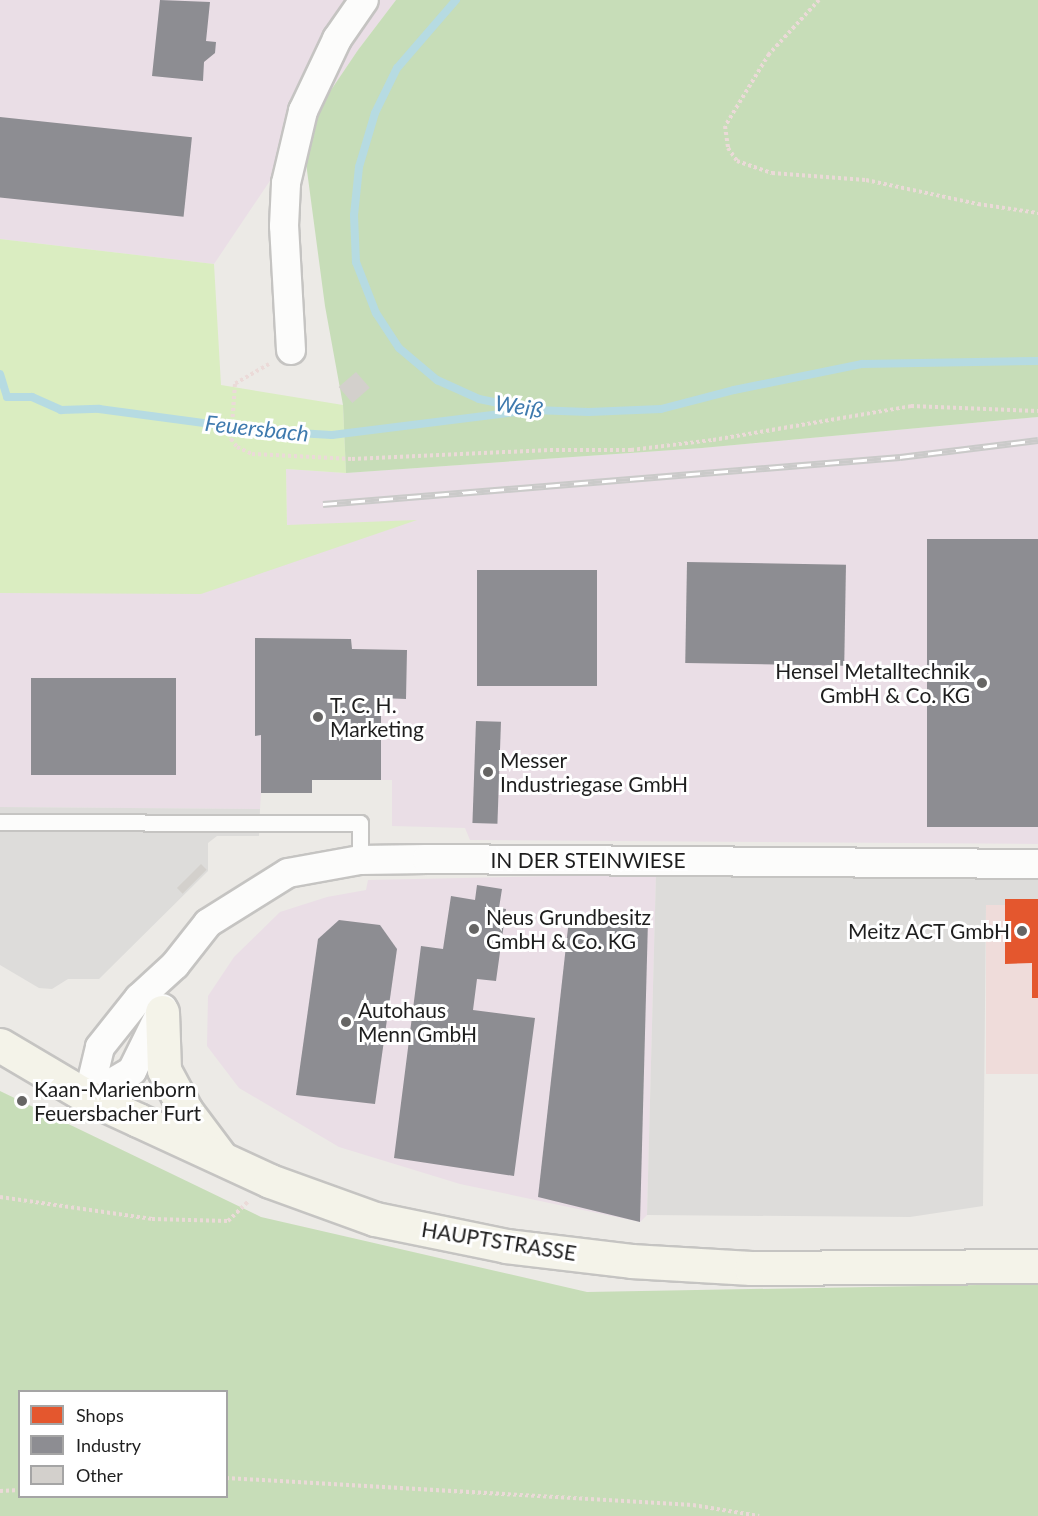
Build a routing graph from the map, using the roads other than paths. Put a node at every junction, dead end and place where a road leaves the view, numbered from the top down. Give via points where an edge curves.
1 (364, 0) edge
2 (291, 350) road end
3 (0, 822) edge
4 (360, 860) junction
5 (1038, 864) edge
6 (175, 965) junction
7 (162, 1012) junction
8 (0, 1044) edge
9 (88, 1097) junction
10 (222, 1159) junction
11 (1038, 1266) edge

1 - 2 street via 337,39 303,111 286,183 284,226
3 - 4 lane via 360,823
4 - 5 street, IN DER STEINWIESE
4 - 6 street, IN DER STEINWIESE via 288,873 208,924
6 - 7 street, IN DER STEINWIESE
6 - 9 street, IN DER STEINWIESE via 139,998 100,1047
7 - 9 street, IN DER STEINWIESE via 132,1071
7 - 10 main road via 164,1070 186,1111
8 - 9 main road, HAUPTSTRASSE
9 - 10 main road, HAUPTSTRASSE
10 - 11 main road, HAUPTSTRASSE via 375,1219 506,1246 631,1261 751,1268

